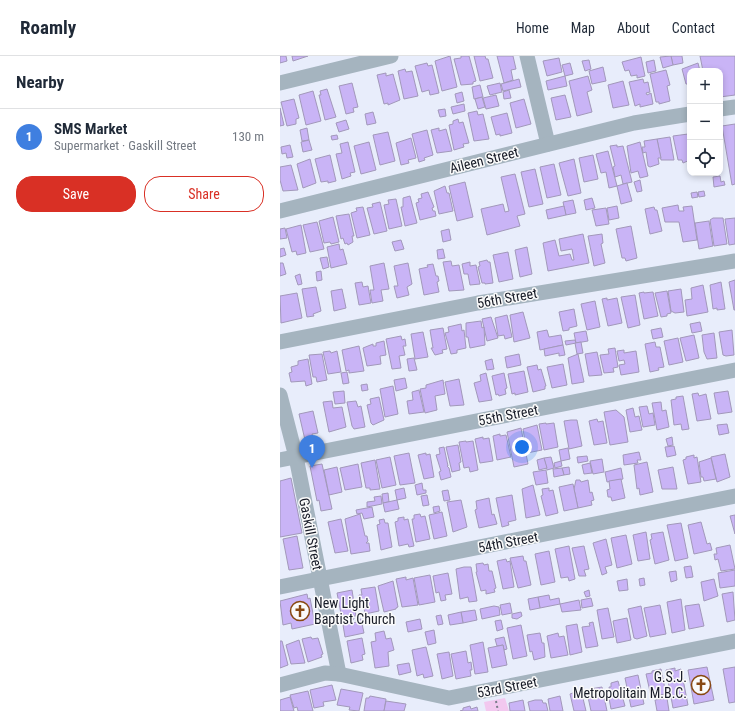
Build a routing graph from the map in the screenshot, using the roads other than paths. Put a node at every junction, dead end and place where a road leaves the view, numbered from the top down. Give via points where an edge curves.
1 (391, 56) edge
2 (527, 56) edge
3 (280, 83) edge
4 (735, 107) edge
5 (723, 109) edge
6 (687, 114) edge
7 (548, 144) junction
8 (280, 211) edge
9 (735, 261) edge
10 (280, 342) edge
11 (735, 370) edge
12 (280, 395) edge
13 (296, 457) junction
14 (280, 460) edge
15 (735, 496) edge
16 (320, 578) junction
17 (280, 587) edge
18 (735, 641) edge
19 (339, 674) junction
20 (280, 685) edge
21 (434, 696) junction
22 (438, 711) edge

1 - 3 street
2 - 7 street
4 - 5 street
6 - 7 street, Aileen Street via 634,123
7 - 8 street, Aileen Street
9 - 10 street, 56th Street via 478,303
11 - 13 street, 55th Street
12 - 13 street, Gaskill Street
13 - 14 street, 55th Street
13 - 16 street, Gaskill Street
15 - 16 street, 54th Street
16 - 17 street, 54th Street
16 - 19 street, Gaskill Street
18 - 21 street, 53rd Street via 449,698
19 - 20 street, 53rd Street via 324,673
19 - 21 street, 53rd Street
21 - 22 street

